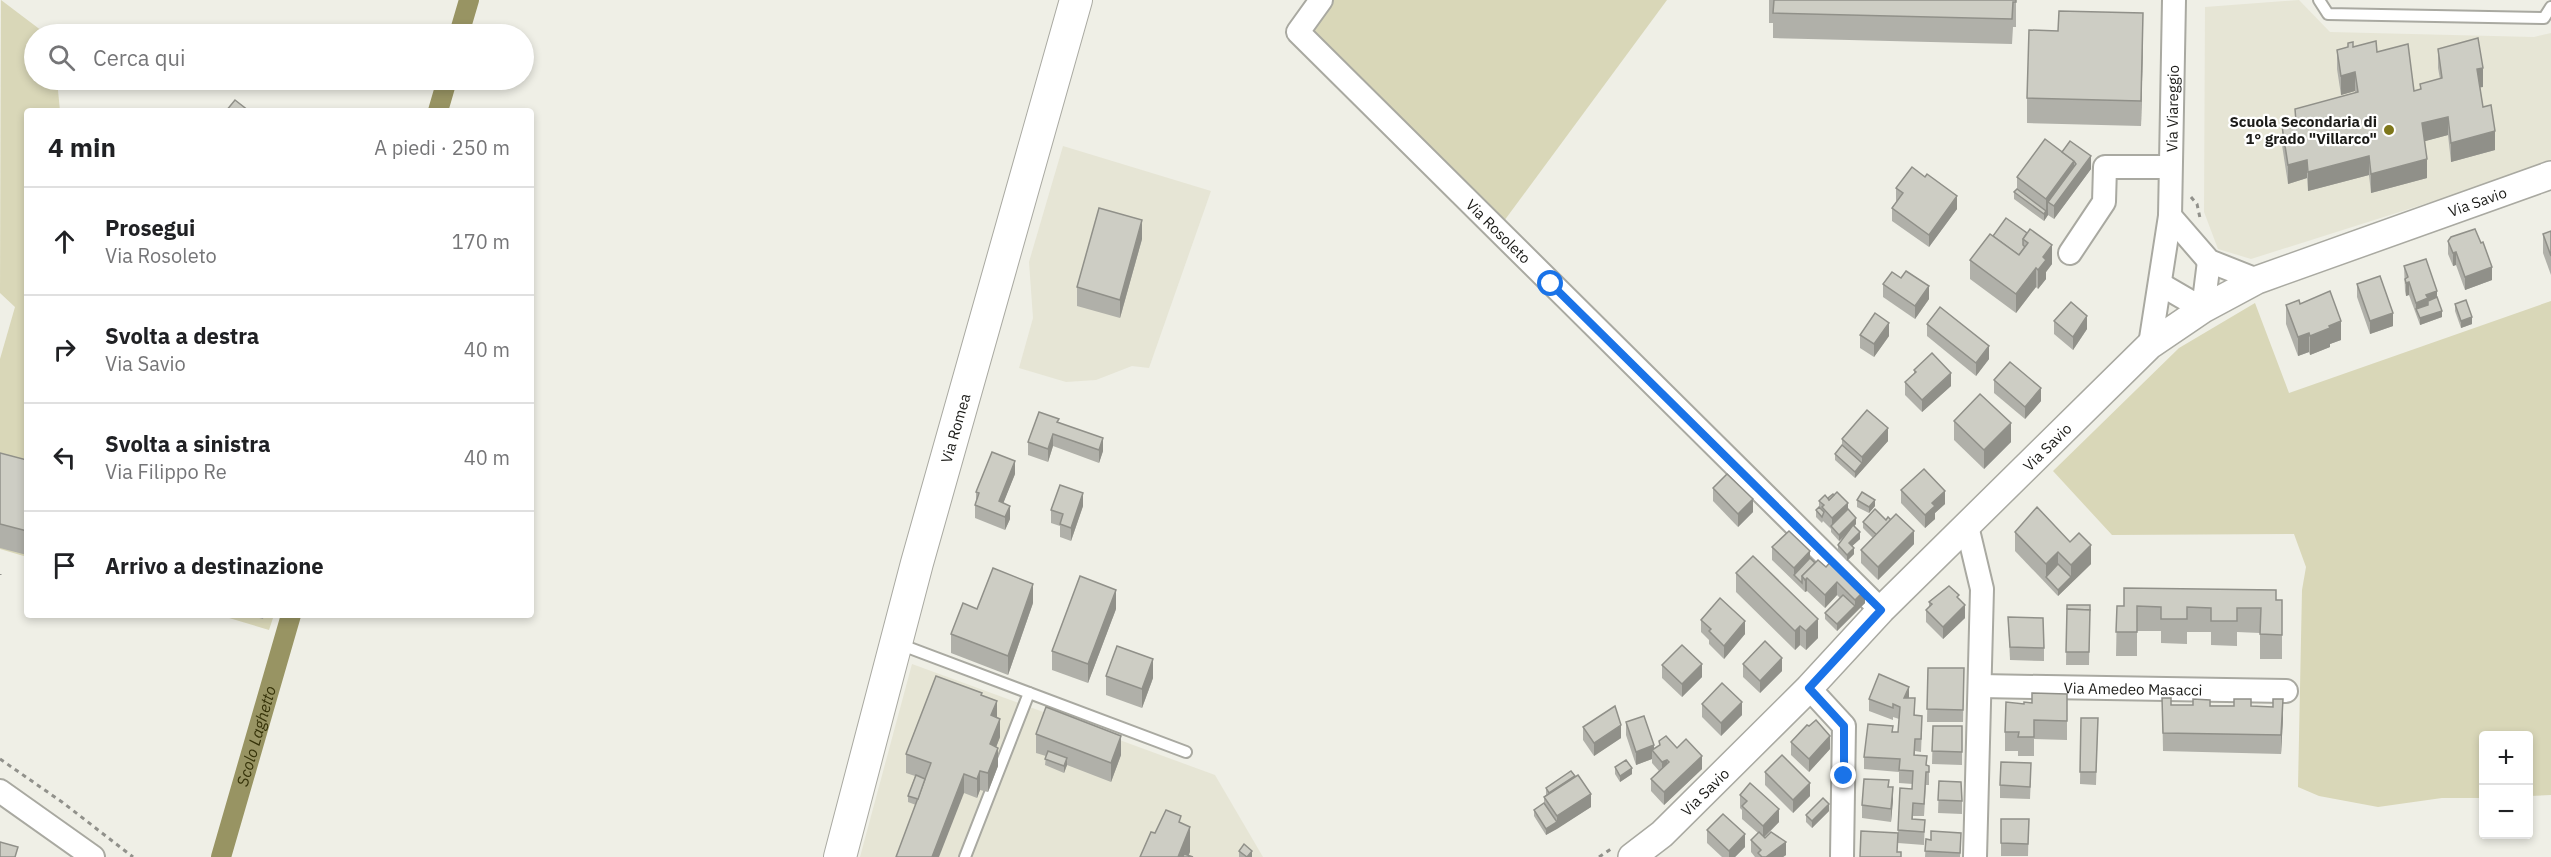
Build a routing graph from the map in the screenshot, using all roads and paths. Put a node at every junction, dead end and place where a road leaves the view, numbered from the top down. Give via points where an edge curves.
1 (1076, 0) edge
2 (1321, 0) edge
3 (2174, 0) edge
4 (2319, 0) edge
5 (2551, 7) edge
6 (2170, 167) junction
7 (2551, 175) edge
8 (2170, 216) junction
9 (2070, 253) dead end
10 (2209, 261) junction
11 (2257, 280) junction
12 (2160, 284) junction
13 (2203, 309) junction
14 (2150, 345) junction
15 (1967, 526) junction
16 (1881, 610) junction
17 (896, 643) junction
18 (1980, 686) junction
19 (1809, 688) junction
20 (2286, 691) dead end
21 (1029, 693) junction
22 (1186, 752) dead end
23 (0, 759) edge
24 (0, 791) edge
25 (93, 857) edge
26 (133, 857) edge
27 (840, 857) edge
28 (965, 857) edge
29 (1632, 857) edge
30 (1842, 857) edge
31 (1975, 857) edge

1 - 17 main road, Via Romea
2 - 16 street, Via Rosoleto via 1298,32
3 - 6 street, Via Viareggio
4 - 5 lane via 2328,14 2544,18
6 - 8 street, Via Viareggio
6 - 9 street via 2106,167 2104,202
7 - 11 street, Via Savio
8 - 10 street
8 - 12 street, Via Viareggio
10 - 11 street
10 - 13 street
11 - 13 street, Via Savio
12 - 13 street
12 - 14 street, Via Viareggio
13 - 14 street, Via Savio
14 - 15 street, Via Savio
15 - 16 street, Via Savio
15 - 18 street via 1982,589
16 - 19 street, Via Savio
17 - 21 lane
17 - 27 main road, Via Romea
18 - 20 street, Via Amedeo Masacci
18 - 31 street
19 - 29 street, Via Savio via 1662,834
19 - 30 street via 1844,726
21 - 22 lane
21 - 28 lane
23 - 26 path
24 - 25 street

